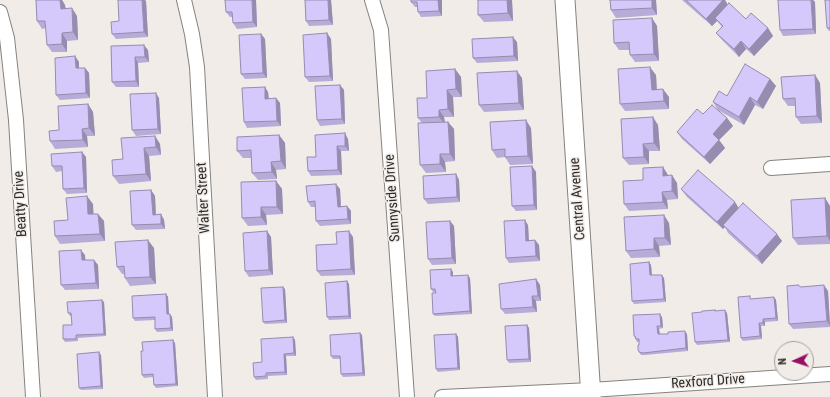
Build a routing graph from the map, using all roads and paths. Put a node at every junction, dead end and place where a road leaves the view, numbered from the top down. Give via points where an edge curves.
1 (184, 0) edge
2 (372, 0) edge
3 (565, 0) edge
4 (0, 12) edge
5 (830, 164) edge
6 (771, 168) dead end
7 (830, 374) edge
8 (591, 393) edge
9 (33, 397) edge
10 (215, 397) edge
11 (407, 397) edge
12 (442, 397) edge

1 - 10 street, Walter Street via 197,67
2 - 11 street, Sunnyside Drive via 381,30
3 - 8 main road, Central Avenue
4 - 9 street, Beatty Drive via 7,38 16,120
5 - 6 street
7 - 8 street, Rexford Drive
8 - 12 street, Rexford Drive

